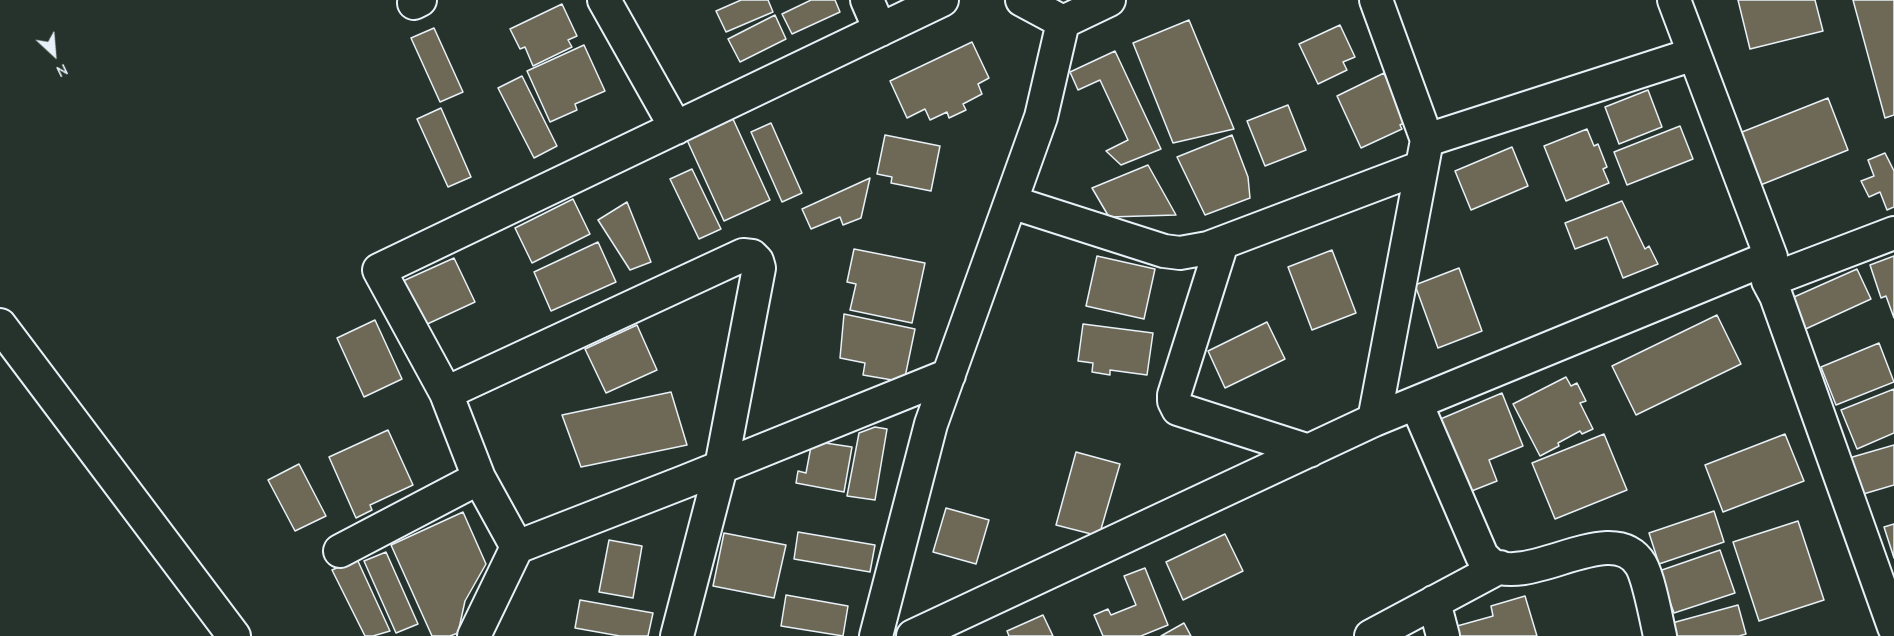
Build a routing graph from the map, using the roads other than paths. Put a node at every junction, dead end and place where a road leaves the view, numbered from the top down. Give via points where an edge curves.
1 (604, 0) edge
2 (867, 0) edge
3 (942, 0) edge
4 (1022, 0) edge
5 (1109, 0) edge
6 (1376, 0) edge
7 (1674, 0) edge
8 (1063, 22) junction
9 (880, 30) junction
10 (1694, 54) junction
11 (676, 128) junction
12 (1424, 153) junction
13 (1011, 202) junction
14 (1894, 233) edge
15 (1222, 243) junction
16 (1770, 269) junction
17 (0, 325) edge
18 (949, 375) junction
19 (446, 393) junction
20 (1416, 403) junction
21 (1374, 420) junction
22 (1309, 451) junction
23 (721, 467) junction
24 (479, 478) junction
25 (518, 547) junction
26 (340, 551) dead end
27 (1500, 567) junction
28 (1434, 602) junction
29 (1894, 626) edge
30 (234, 636) edge
31 (474, 636) edge
32 (678, 636) edge
33 (876, 636) edge
34 (912, 636) edge
35 (1371, 636) edge
36 (1443, 636) edge
37 (1660, 636) edge

1 - 11 street
2 - 9 street
3 - 9 street
4 - 8 street
5 - 8 street
6 - 12 street
7 - 10 street
8 - 13 street via 1041,117
9 - 11 street
10 - 12 street
10 - 16 street
11 - 19 street via 379,270
12 - 15 street
12 - 21 street
13 - 15 street via 1164,251 1194,252
13 - 18 street
14 - 16 street
15 - 22 street via 1174,395 1175,405
16 - 20 street
16 - 29 street via 1776,296
17 - 30 street
18 - 23 street
18 - 33 street via 931,424
19 - 23 street via 743,255 752,256 759,268
19 - 24 street
20 - 21 street
20 - 27 street via 1482,556
21 - 22 street
22 - 34 street
23 - 25 street
23 - 32 street
24 - 25 street
24 - 26 street
25 - 31 street
27 - 28 street
27 - 37 street via 1521,568 1605,548 1620,549 1633,555 1642,566
28 - 35 street
28 - 36 street

